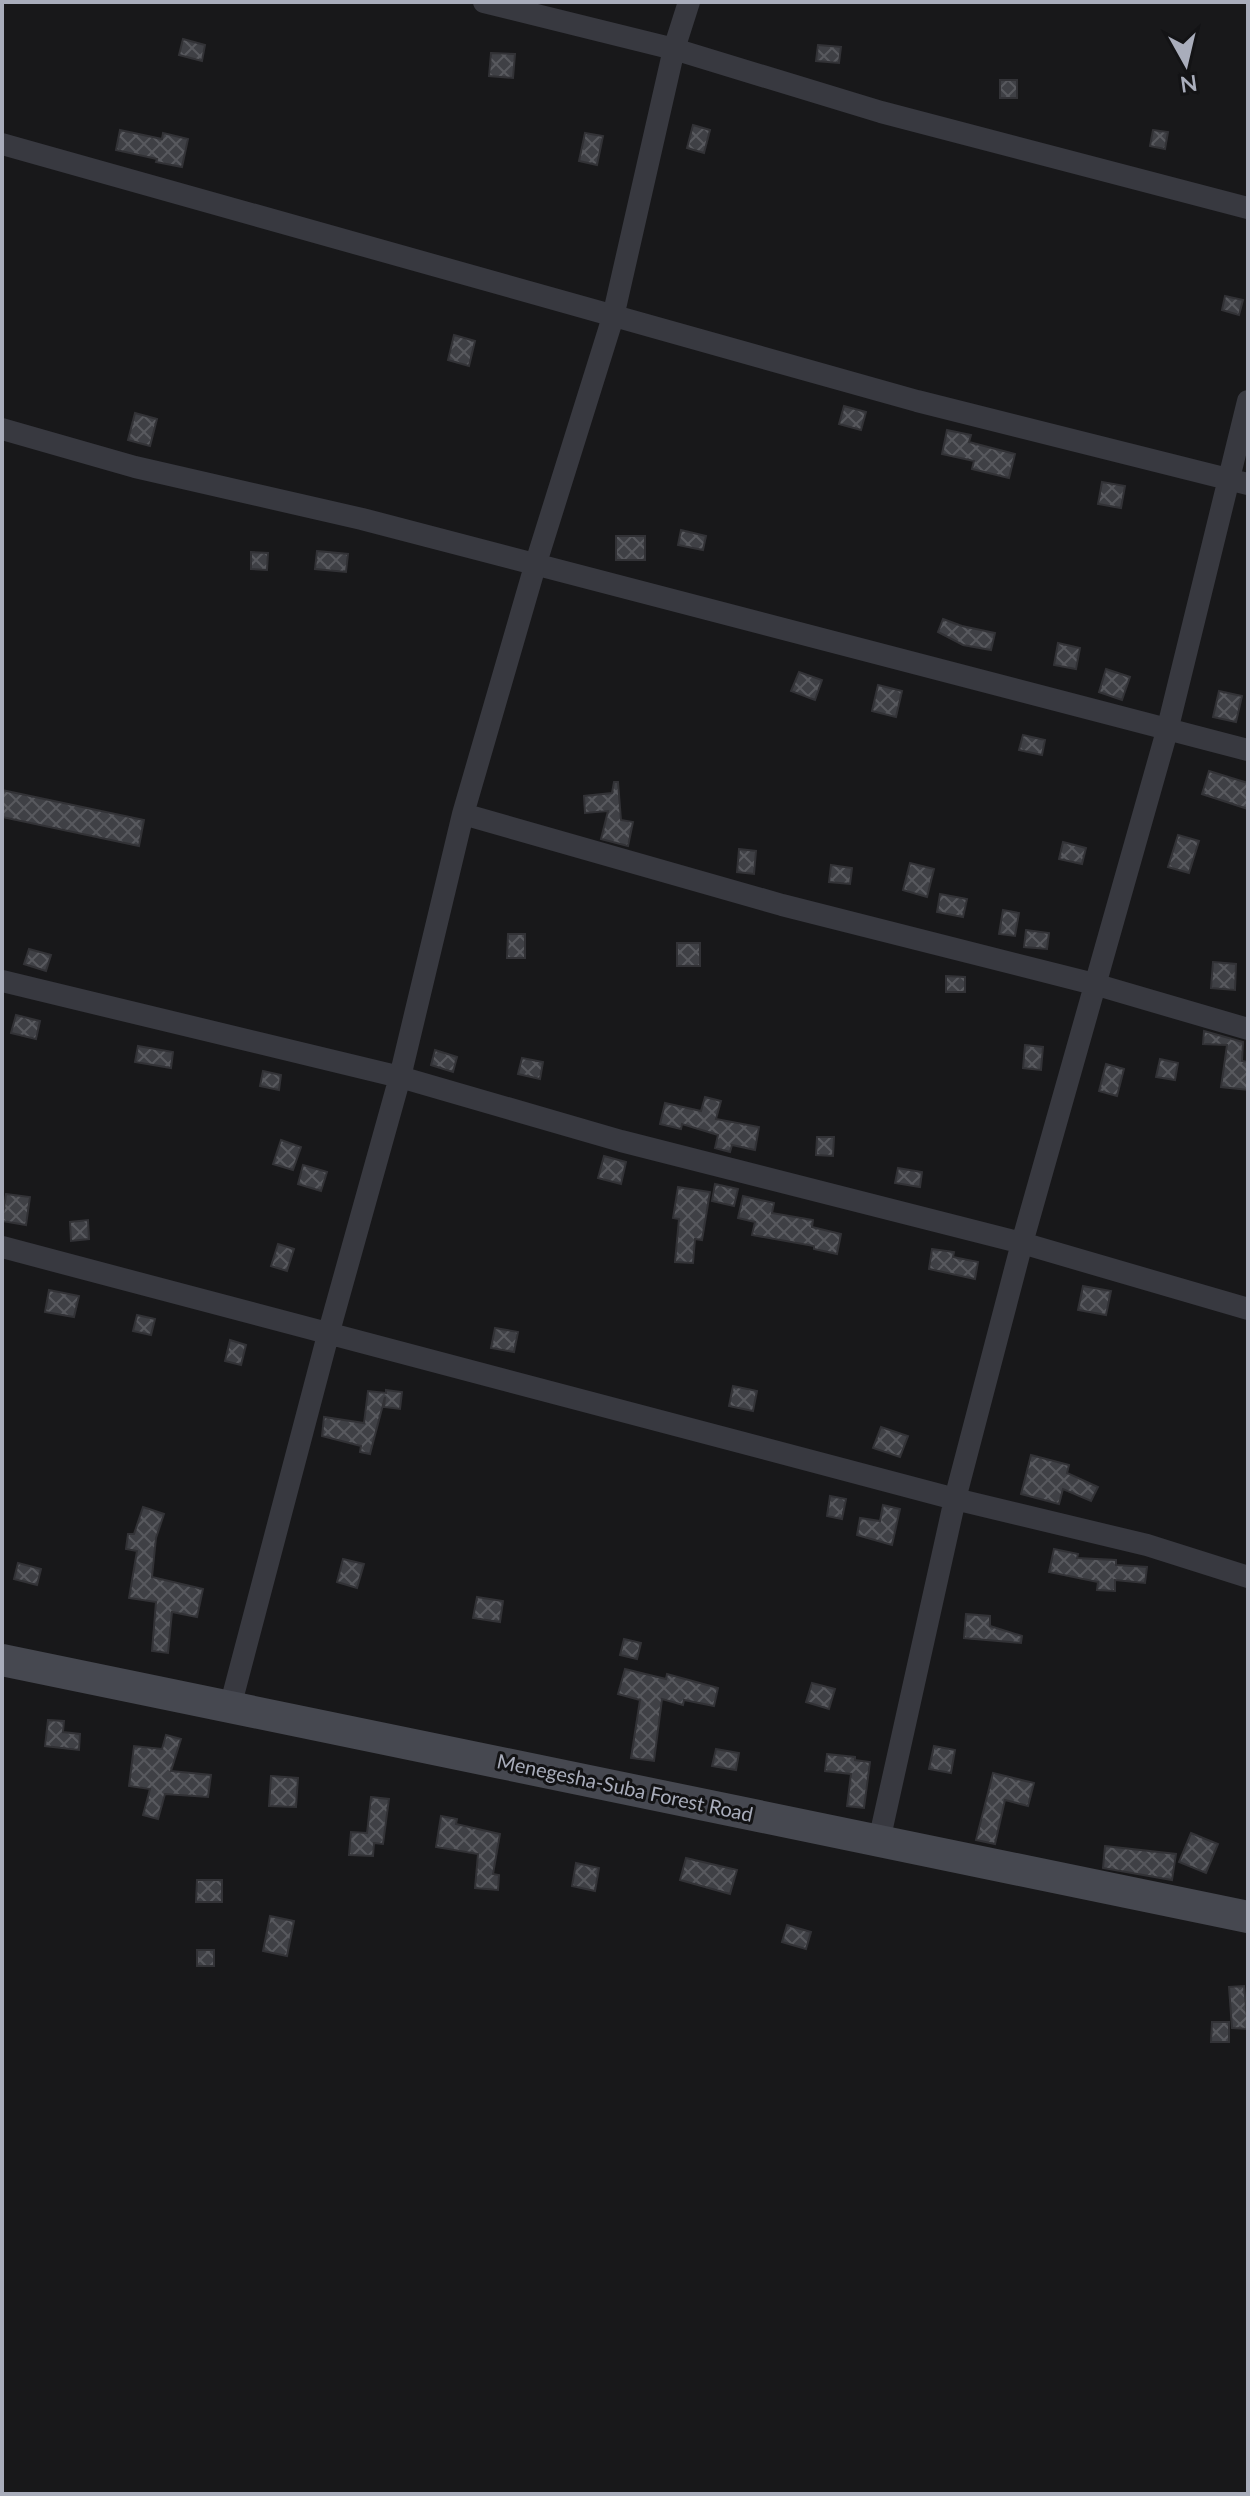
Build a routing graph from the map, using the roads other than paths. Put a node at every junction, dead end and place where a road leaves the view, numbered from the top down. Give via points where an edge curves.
1 (484, 2) edge
2 (689, 2) edge
3 (674, 49) junction
4 (2, 144) edge
5 (1248, 208) edge
6 (613, 317) junction
7 (1248, 401) edge
8 (2, 429) edge
9 (1238, 482) edge
10 (535, 566) junction
11 (1167, 731) junction
12 (1248, 750) edge
13 (463, 814) junction
14 (2, 981) edge
15 (1094, 984) junction
16 (1248, 1029) edge
17 (400, 1077) junction
18 (1022, 1243) junction
19 (2, 1247) edge
20 (1248, 1309) edge
21 (328, 1335) junction
22 (955, 1499) junction
23 (1248, 1577) edge
24 (2, 1660) edge
25 (230, 1707) junction
26 (879, 1841) junction
27 (1248, 1917) edge

1 - 3 street
2 - 3 street
3 - 5 street via 881,112
3 - 6 street
4 - 6 street
6 - 9 street
6 - 10 street
7 - 9 street
8 - 10 street
9 - 11 street
10 - 11 street
10 - 13 street
11 - 12 street
11 - 15 street
13 - 15 street via 782,905
13 - 17 street
14 - 17 street
15 - 16 street
15 - 18 street
17 - 18 street via 621,1141
17 - 21 street
18 - 20 street
18 - 22 street
19 - 21 street
21 - 22 street
21 - 25 street
22 - 23 street via 1147,1545
22 - 26 street
24 - 25 street, Menegesha-Suba Forest Road
25 - 26 street, Menegesha-Suba Forest Road
26 - 27 street, Menegesha-Suba Forest Road

